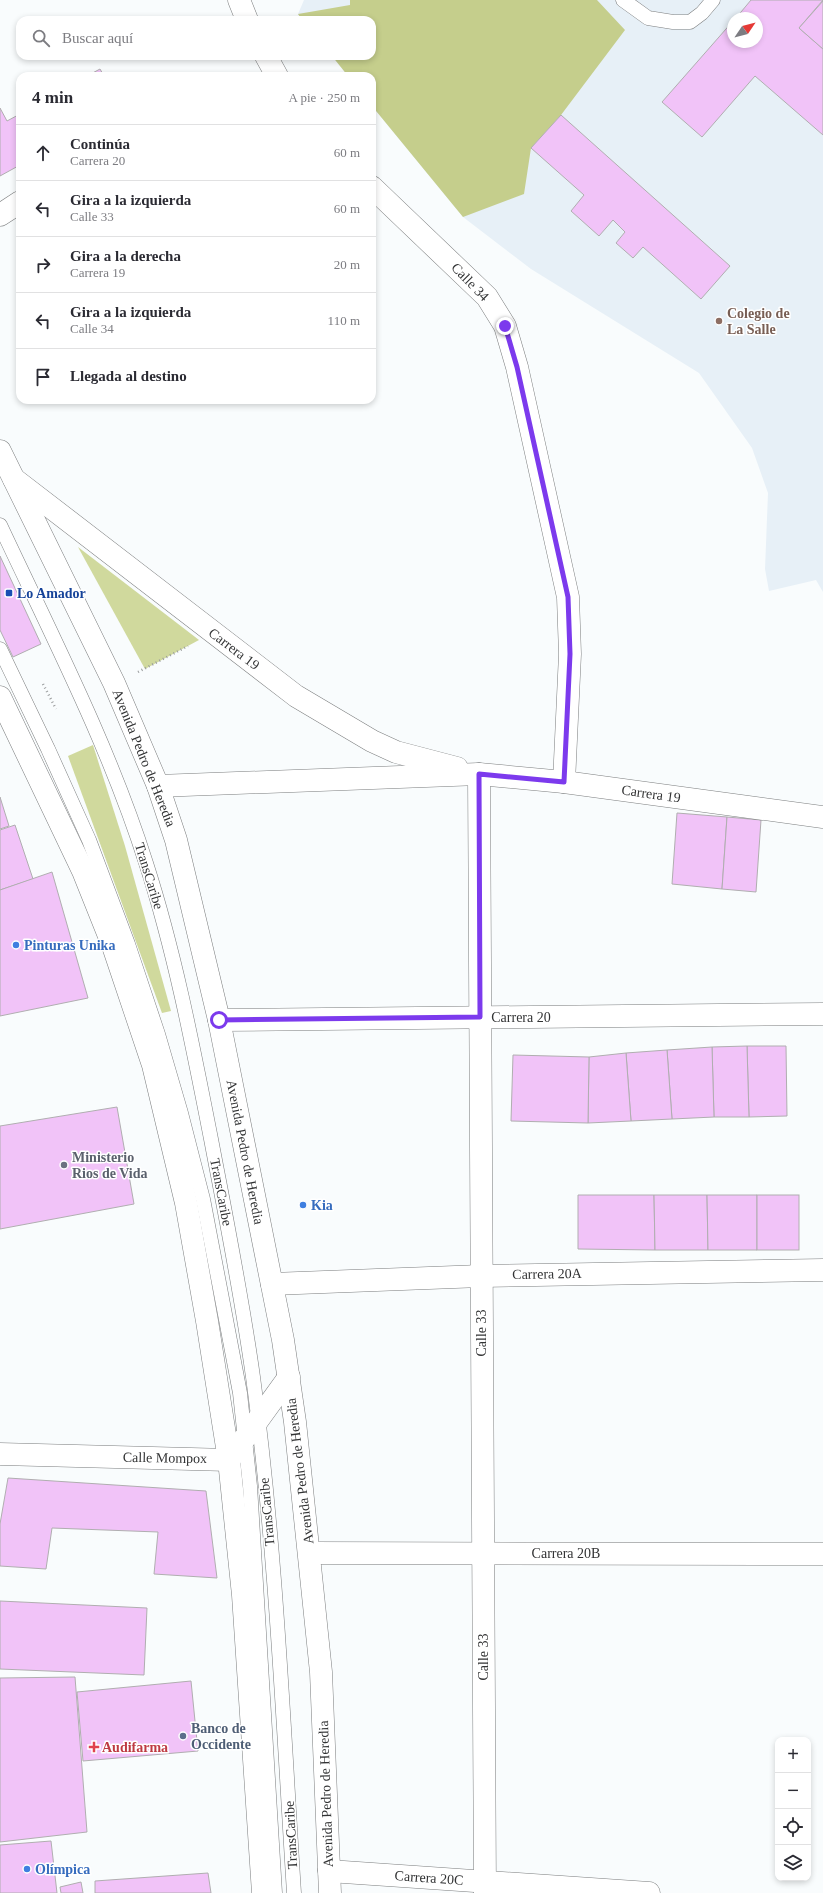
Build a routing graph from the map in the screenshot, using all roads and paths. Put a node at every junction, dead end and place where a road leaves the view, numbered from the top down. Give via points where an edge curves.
1 (239, 0) edge
2 (623, 0) edge
3 (713, 0) edge
4 (245, 16) edge
5 (268, 60) edge
6 (275, 72) edge
7 (376, 191) edge
8 (16, 205) edge
9 (0, 215) edge
10 (0, 451) edge
11 (14, 479) junction
12 (0, 524) edge
13 (214, 633) junction
14 (0, 650) edge
15 (137, 672) dead end
16 (0, 697) edge
17 (479, 774) junction
18 (564, 782) junction
19 (158, 786) junction
20 (823, 817) edge
21 (823, 1014) edge
22 (480, 1017) junction
23 (219, 1020) junction
24 (823, 1270) edge
25 (481, 1276) junction
26 (272, 1284) junction
27 (288, 1377) junction
28 (258, 1420) junction
29 (245, 1438) junction
30 (0, 1454) edge
31 (229, 1460) junction
32 (482, 1552) junction
33 (310, 1553) junction
34 (823, 1554) edge
35 (330, 1871) junction
36 (485, 1888) edge
37 (263, 1893) edge
38 (276, 1893) edge
39 (294, 1893) edge
40 (330, 1893) edge
41 (649, 1893) edge

1 - 4 main road
2 - 3 lane via 648,18 673,22 690,22
5 - 6 main road
7 - 18 main road, Calle 34 via 487,297 505,326 517,367 568,597 570,654
8 - 9 main road
10 - 11 main road, Avenida Pedro de Heredia
11 - 13 main road, Carrera 19
11 - 19 main road, Avenida Pedro de Heredia via 114,683
12 - 28 lane, TransCaribe via 82,697 130,814 147,866 189,1024 242,1305
13 - 15 path
13 - 17 main road, Carrera 19 via 296,696 372,741 396,752
14 - 29 lane, TransCaribe via 89,840 158,1034 203,1199 240,1393
16 - 31 main road via 97,903 153,1065 186,1203 208,1321
17 - 18 main road, Carrera 19
17 - 19 main road, Carrera 19
17 - 22 main road, Calle 33
18 - 20 main road, Carrera 19
19 - 23 main road, Avenida Pedro de Heredia via 176,840
21 - 22 main road, Carrera 20
22 - 23 main road, Carrera 20
22 - 25 main road, Calle 33
23 - 26 main road, Avenida Pedro de Heredia
24 - 25 main road, Carrera 20A
25 - 26 main road, Carrera 20A
25 - 32 main road, Calle 33
26 - 27 main road, Avenida Pedro de Heredia
27 - 28 main road
27 - 33 main road, Avenida Pedro de Heredia
28 - 29 main road
28 - 39 lane, TransCaribe via 282,1692
29 - 31 main road
29 - 38 lane, TransCaribe via 253,1521
30 - 31 main road, Calle Mompox
31 - 37 main road via 243,1595
32 - 33 main road, Carrera 20B
32 - 34 main road, Carrera 20B
32 - 36 main road, Calle 33
33 - 35 main road, Avenida Pedro de Heredia via 321,1672
35 - 36 main road, Carrera 20C
35 - 40 main road, Avenida Pedro de Heredia
36 - 41 main road, Carrera 20C

